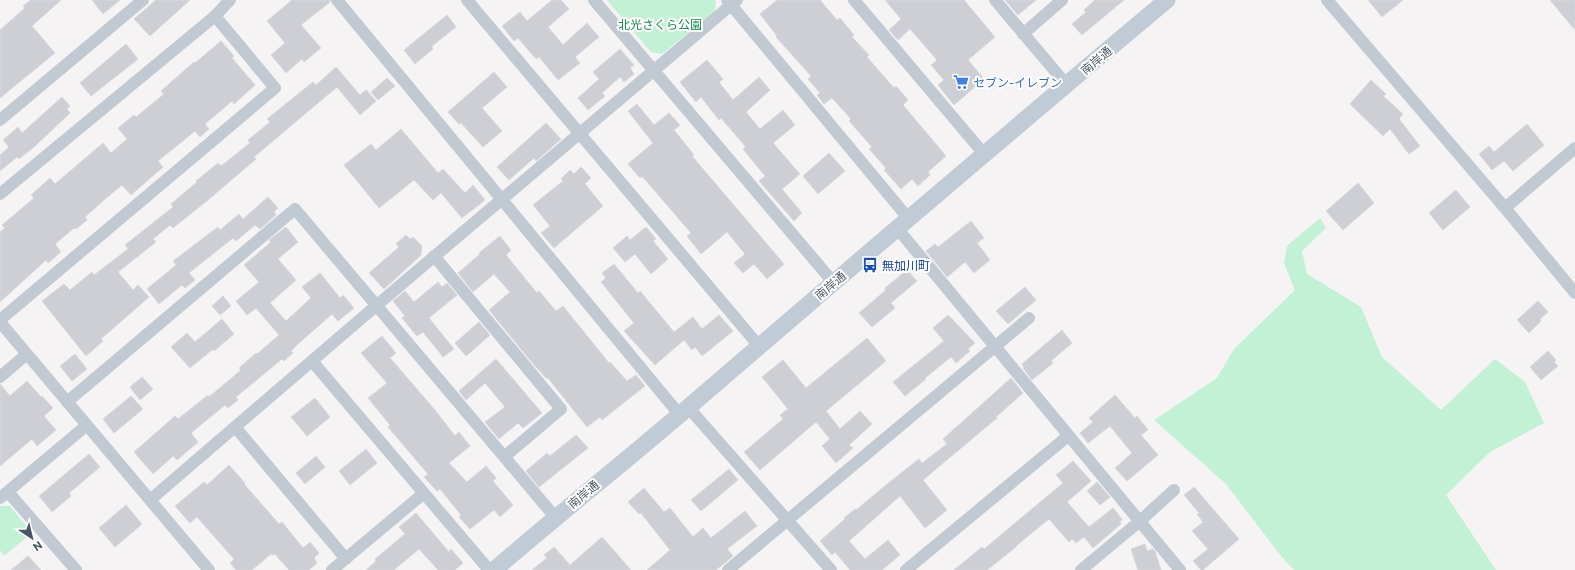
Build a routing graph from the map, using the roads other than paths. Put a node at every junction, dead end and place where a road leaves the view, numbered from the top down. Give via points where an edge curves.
1 (143, 0) edge
2 (230, 0) edge
3 (337, 0) edge
4 (467, 0) edge
5 (594, 0) edge
6 (854, 0) edge
7 (995, 0) edge
8 (1062, 0) edge
9 (1167, 0) edge
10 (1328, 0) edge
11 (732, 2) edge
12 (215, 16) junction
13 (1023, 34) junction
14 (654, 71) junction
15 (1066, 84) junction
16 (0, 120) edge
17 (579, 134) junction
18 (1575, 148) edge
19 (984, 154) junction
20 (0, 194) edge
21 (502, 199) junction
22 (1505, 208) junction
23 (903, 223) junction
24 (434, 256) junction
25 (833, 282) junction
26 (1575, 293) edge
27 (377, 305) junction
28 (1029, 318) dead end
29 (0, 321) edge
30 (759, 346) junction
31 (995, 346) junction
32 (27, 354) junction
33 (312, 361) junction
34 (0, 377) edge
35 (67, 402) junction
36 (684, 411) junction
37 (87, 425) junction
38 (235, 427) junction
39 (1068, 436) junction
40 (504, 457) junction
41 (1174, 490) dead end
42 (424, 493) junction
43 (4, 495) edge
44 (150, 500) junction
45 (555, 517) junction
46 (788, 520) junction
47 (1140, 521) junction
48 (346, 559) junction
49 (76, 570) edge
50 (209, 570) edge
51 (332, 570) edge
52 (489, 570) edge
53 (494, 570) edge
54 (728, 570) edge
55 (831, 570) edge
56 (906, 570) edge
57 (1081, 570) edge
58 (1180, 570) edge

1 - 16 street
2 - 12 street
3 - 21 street
4 - 17 street
5 - 14 street
6 - 19 street
7 - 13 street
8 - 13 street
9 - 15 main road, 南岸通
10 - 22 street
11 - 14 street
11 - 23 street
12 - 20 street
12 - 29 street via 275,88
13 - 15 street
14 - 17 street
14 - 25 street
15 - 19 main road, 南岸通
17 - 21 street
17 - 30 street
18 - 22 street
19 - 23 main road, 南岸通
21 - 24 street
21 - 36 street
22 - 26 street
23 - 25 main road, 南岸通
23 - 31 street
24 - 27 street
24 - 40 street via 561,409
25 - 30 main road, 南岸通
27 - 33 street
27 - 35 street via 295,209
27 - 40 street
28 - 31 street
29 - 32 street
30 - 36 main road, 南岸通
31 - 39 street
31 - 46 street
32 - 34 street
32 - 35 street
33 - 38 street
33 - 42 street
35 - 37 street
36 - 45 main road, 南岸通
36 - 46 street
37 - 43 street
37 - 44 street
38 - 44 street
38 - 48 street
39 - 47 street
39 - 56 street
40 - 45 street
41 - 47 street
42 - 48 street
42 - 52 street
43 - 49 street
44 - 50 street
45 - 53 main road, 南岸通
46 - 54 street
46 - 55 street
47 - 57 street
47 - 58 street
48 - 51 street

